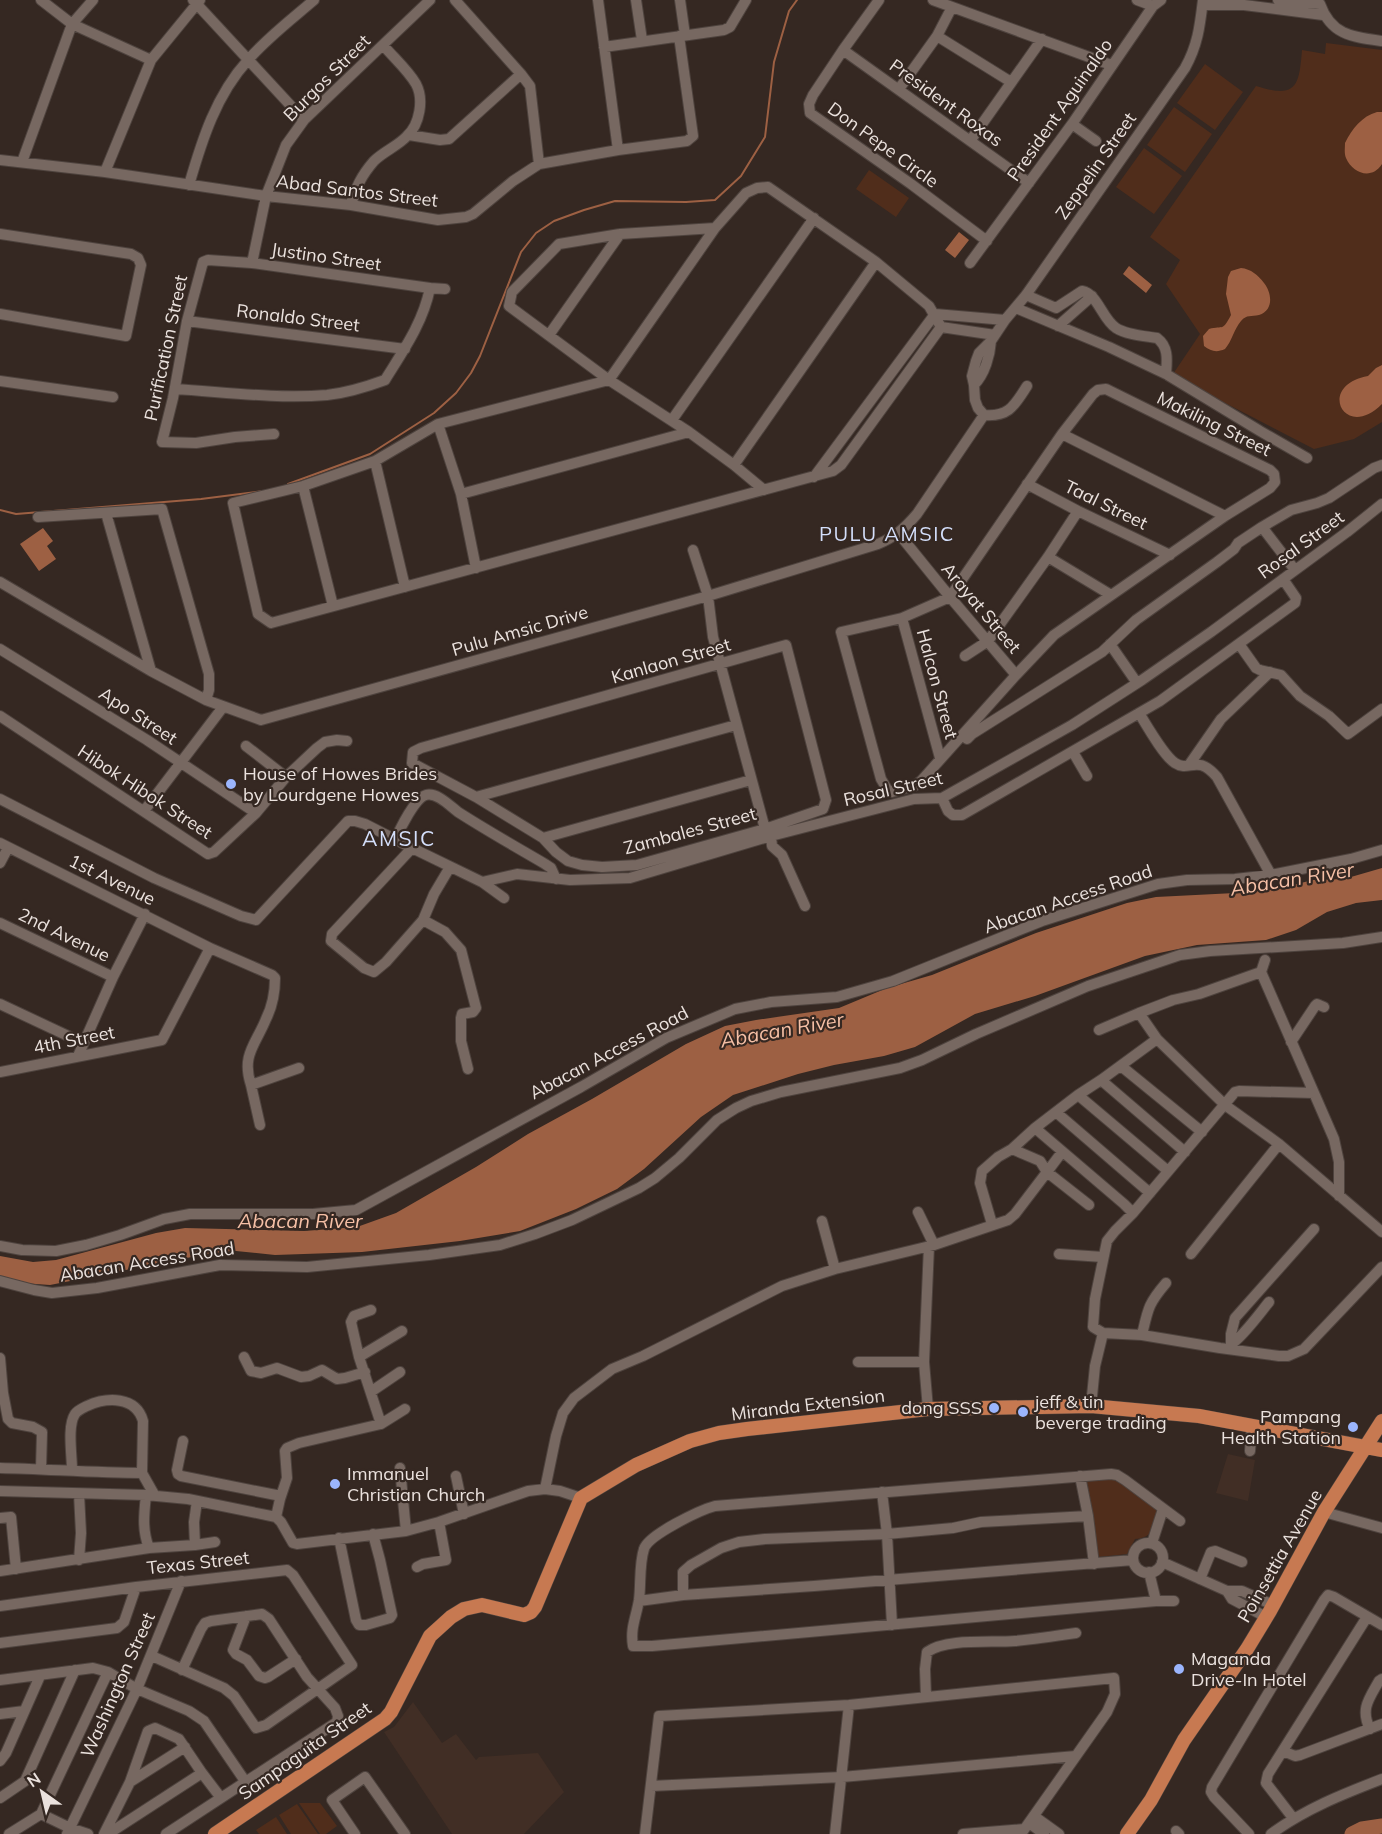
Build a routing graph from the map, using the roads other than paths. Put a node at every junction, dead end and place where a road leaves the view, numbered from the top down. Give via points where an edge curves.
1 (41, 0) edge
2 (93, 0) edge
3 (314, 0) edge
4 (430, 0) edge
5 (455, 0) edge
6 (598, 0) edge
7 (636, 0) edge
8 (680, 0) edge
9 (746, 0) edge
10 (879, 0) edge
11 (933, 0) edge
12 (1137, 0) edge
13 (1278, 0) edge
14 (196, 1) edge
15 (1203, 2) edge
16 (1157, 3) edge
17 (952, 7) junction
18 (1323, 15) junction
19 (72, 24) junction
20 (682, 35) junction
21 (938, 36) junction
22 (1042, 39) junction
23 (642, 40) junction
24 (1382, 41) edge
25 (383, 45) junction
26 (604, 46) junction
27 (843, 50) junction
28 (248, 59) junction
29 (151, 60) junction
30 (1111, 65) junction
31 (521, 74) junction
32 (1011, 82) junction
33 (899, 89) junction
34 (304, 120) junction
35 (1072, 124) junction
36 (409, 135) junction
37 (969, 141) junction
38 (1096, 141) dead end
39 (618, 150) junction
40 (0, 160) edge
41 (22, 162) junction
42 (539, 164) junction
43 (105, 172) junction
44 (1029, 183) junction
45 (189, 185) junction
46 (266, 196) junction
47 (351, 206) junction
48 (814, 218) junction
49 (715, 228) junction
50 (0, 234) edge
51 (620, 234) junction
52 (987, 241) junction
53 (203, 262) joint
54 (876, 262) junction
55 (252, 263) junction
56 (970, 263) dead end
57 (430, 288) junction
58 (444, 288) dead end
59 (1026, 295) junction
60 (1092, 296) junction
61 (1016, 308) junction
62 (0, 314) edge
63 (934, 314) junction
64 (961, 317) junction
65 (1005, 320) junction
66 (187, 321) junction
67 (1058, 326) junction
68 (941, 327) junction
69 (962, 330) junction
70 (549, 334) junction
71 (993, 338) junction
72 (405, 349) junction
73 (1166, 374) junction
74 (609, 380) junction
75 (0, 381) edge
76 (1027, 386) dead end
77 (175, 389) junction
78 (113, 397) dead end
79 (984, 415) junction
80 (672, 420) junction
81 (438, 424) junction
82 (688, 432) junction
83 (274, 434) dead end
84 (1062, 434) junction
85 (1306, 458) dead end
86 (375, 461) junction
87 (734, 465) junction
88 (1382, 465) edge
89 (813, 477) junction
90 (1027, 484) junction
91 (303, 486) junction
92 (764, 490) junction
93 (460, 494) junction
94 (1382, 504) edge
95 (1078, 511) junction
96 (106, 513) junction
97 (1225, 516) junction
98 (38, 517) dead end
99 (1262, 527) junction
100 (899, 534) junction
101 (693, 550) dead end
102 (1170, 555) junction
103 (1048, 557) junction
104 (476, 568) junction
105 (1295, 570) junction
106 (1283, 579) junction
107 (0, 582) edge
108 (405, 587) junction
109 (1111, 595) junction
110 (708, 596) junction
111 (950, 597) junction
112 (333, 606) junction
113 (902, 618) junction
114 (988, 641) junction
115 (1110, 644) junction
116 (1239, 644) junction
117 (0, 649) edge
118 (965, 657) dead end
119 (721, 664) junction
120 (151, 671) junction
121 (1270, 672) junction
122 (1016, 675) junction
123 (1137, 683) junction
124 (206, 700) junction
125 (223, 707) junction
126 (1382, 709) edge
127 (1139, 713) junction
128 (0, 716) edge
129 (736, 725) junction
130 (347, 741) dead end
131 (246, 746) dead end
132 (1073, 753) junction
133 (940, 758) junction
134 (412, 763) joint
135 (181, 764) junction
136 (1190, 765) junction
137 (1087, 776) dead end
138 (286, 777) junction
139 (751, 780) junction
140 (476, 797) junction
141 (942, 798) junction
142 (0, 799) edge
143 (914, 799) junction
144 (823, 809) joint
145 (144, 811) junction
146 (255, 813) junction
147 (768, 832) junction
148 (543, 838) junction
149 (395, 840) junction
150 (4, 845) edge
151 (412, 848) junction
152 (1382, 850) edge
153 (0, 863) edge
154 (450, 867) junction
155 (1271, 875) junction
156 (556, 879) junction
157 (483, 882) junction
158 (504, 898) dead end
159 (805, 906) dead end
160 (145, 914) junction
161 (423, 920) junction
162 (0, 923) edge
163 (1382, 937) edge
164 (210, 948) junction
165 (1265, 960) dead end
166 (1261, 972) junction
167 (113, 977) junction
168 (0, 1004) edge
169 (1324, 1007) dead end
170 (1139, 1013) junction
171 (1099, 1030) dead end
172 (1157, 1040) junction
173 (1291, 1042) junction
174 (83, 1043) junction
175 (78, 1056) junction
176 (1121, 1066) junction
177 (299, 1068) dead end
178 (468, 1069) dead end
179 (0, 1072) edge
180 (1101, 1080) junction
181 (251, 1085) junction
182 (1314, 1093) junction
183 (1078, 1095) junction
184 (1225, 1105) junction
185 (1057, 1113) junction
186 (260, 1125) dead end
187 (1035, 1128) junction
188 (1202, 1132) junction
189 (1279, 1144) junction
190 (1012, 1149) junction
191 (1062, 1152) junction
192 (1185, 1152) junction
193 (1168, 1171) junction
194 (1047, 1172) junction
195 (1150, 1193) junction
196 (1339, 1196) junction
197 (1089, 1205) dead end
198 (918, 1212) dead end
199 (1133, 1213) junction
200 (822, 1221) dead end
201 (992, 1224) junction
202 (1314, 1228) dead end
203 (1382, 1232) edge
204 (0, 1246) edge
205 (932, 1246) junction
206 (1059, 1254) dead end
207 (1191, 1254) dead end
208 (1103, 1257) junction
209 (1382, 1267) edge
210 (835, 1269) junction
211 (0, 1281) edge
212 (1166, 1283) dead end
213 (1269, 1302) dead end
214 (371, 1310) dead end
215 (402, 1331) dead end
216 (1103, 1333) junction
217 (1142, 1335) junction
218 (1231, 1346) junction
219 (244, 1357) dead end
220 (359, 1357) junction
221 (0, 1358) edge
222 (858, 1362) dead end
223 (924, 1362) junction
224 (365, 1372) junction
225 (400, 1372) dead end
226 (372, 1391) junction
227 (1091, 1406) junction
228 (405, 1409) dead end
229 (928, 1409) junction
230 (1382, 1421) edge
231 (381, 1424) junction
232 (1252, 1426) junction
233 (183, 1441) dead end
234 (1365, 1446) junction
235 (1382, 1449) edge
236 (1250, 1451) dead end
237 (0, 1468) edge
238 (400, 1468) dead end
239 (24, 1469) junction
240 (41, 1469) junction
241 (72, 1470) junction
242 (141, 1473) junction
243 (456, 1476) dead end
244 (1080, 1476) junction
245 (227, 1485) junction
246 (545, 1489) junction
247 (0, 1491) edge
248 (25, 1491) junction
249 (882, 1492) junction
250 (79, 1494) junction
251 (150, 1496) junction
252 (281, 1496) junction
253 (580, 1498) junction
254 (197, 1501) junction
255 (228, 1507) junction
256 (1163, 1509) junction
257 (1324, 1512) junction
258 (464, 1514) junction
259 (1088, 1516) junction
260 (276, 1517) junction
261 (0, 1518) edge
262 (1180, 1521) dead end
263 (439, 1522) junction
264 (1382, 1528) edge
265 (406, 1531) junction
266 (373, 1534) junction
267 (887, 1534) junction
268 (339, 1538) junction
269 (215, 1542) dead end
270 (1152, 1543) junction
271 (195, 1545) junction
272 (149, 1548) junction
273 (79, 1560) junction
274 (1133, 1560) junction
275 (1162, 1562) junction
276 (1242, 1562) dead end
277 (1094, 1564) junction
278 (417, 1567) dead end
279 (16, 1569) junction
280 (0, 1571) edge
281 (1149, 1572) junction
282 (1200, 1579) junction
283 (890, 1580) junction
284 (181, 1581) junction
285 (136, 1587) junction
286 (683, 1595) junction
287 (639, 1601) junction
288 (1156, 1601) junction
289 (1174, 1601) dead end
290 (0, 1606) edge
291 (1270, 1611) junction
292 (246, 1616) junction
293 (1367, 1617) junction
294 (892, 1625) junction
295 (1382, 1625) edge
296 (1076, 1633) dead end
297 (0, 1643) edge
298 (152, 1656) junction
299 (296, 1659) junction
300 (0, 1668) edge
301 (75, 1670) junction
302 (182, 1670) junction
303 (108, 1672) junction
304 (40, 1676) junction
305 (1382, 1679) edge
306 (1, 1680) edge
307 (318, 1688) junction
308 (137, 1689) junction
309 (926, 1697) junction
310 (849, 1705) junction
311 (24, 1711) junction
312 (0, 1714) edge
313 (1382, 1724) edge
314 (1370, 1729) junction
315 (5, 1740) edge
316 (185, 1747) junction
317 (1283, 1751) junction
318 (1076, 1756) junction
319 (0, 1761) edge
320 (202, 1773) junction
321 (842, 1777) junction
322 (1382, 1779) edge
323 (245, 1781) junction
324 (130, 1782) junction
325 (651, 1786) junction
326 (0, 1798) edge
327 (221, 1798) junction
328 (41, 1814) junction
329 (1293, 1818) junction
330 (1027, 1826) edge
331 (68, 1831) edge
332 (350, 1832) edge
333 (9, 1834) edge
334 (88, 1834) edge
335 (104, 1834) edge
336 (108, 1834) edge
337 (166, 1834) edge
338 (215, 1834) edge
339 (405, 1834) edge
340 (645, 1834) edge
341 (835, 1834) edge
342 (963, 1834) edge
343 (1044, 1834) edge
344 (1059, 1834) edge
345 (1127, 1834) edge
346 (1249, 1834) edge
347 (1271, 1834) edge

1 - 19 street
2 - 19 street
3 - 28 street
4 - 25 street, Burgos Street
5 - 31 street
6 - 26 street
7 - 23 street
8 - 20 street
9 - 20 street via 730,27
10 - 27 street, Don Pepe Circle
11 - 17 street
12 - 16 street
13 - 18 street via 1320,4
14 - 28 street
14 - 29 street
15 - 18 street
15 - 59 street, Zeppelin Street via 1197,41 1185,68
16 - 30 street, President Aguinaldo
17 - 21 street
17 - 22 street
18 - 24 street via 1344,34
19 - 29 street
19 - 41 street
20 - 23 street
20 - 39 street, Abad Santos Street via 692,139
21 - 32 street
21 - 33 street
22 - 30 street
22 - 32 street
23 - 26 street
25 - 34 street, Burgos Street
25 - 36 street via 416,83 420,94 418,117
26 - 39 street
27 - 33 street, President Roxas
27 - 52 street, Don Pepe Circle via 813,96 810,113
28 - 34 street
28 - 45 street via 226,88 210,120
29 - 43 street
30 - 35 street, President Aguinaldo
31 - 36 street via 449,139
31 - 42 street via 530,86
32 - 37 street
33 - 37 street, President Roxas
34 - 46 street, Burgos Street via 286,145
35 - 38 street
35 - 44 street, President Aguinaldo
36 - 47 street via 365,172
37 - 44 street, President Roxas
39 - 42 street, Abad Santos Street
40 - 41 street, Abad Santos Street
41 - 43 street, Abad Santos Street
42 - 47 street, Abad Santos Street via 466,217 438,220
43 - 45 street, Abad Santos Street
44 - 52 street, President Aguinaldo
45 - 46 street, Abad Santos Street
46 - 47 street, Abad Santos Street
46 - 55 street, Burgos Street
48 - 49 street via 768,187 757,188 746,194
48 - 54 street
48 - 80 street
49 - 51 street
49 - 74 street
50 - 62 street via 132,254 141,265 126,336
51 - 70 street
51 - 70 street via 559,244 512,292 508,306
52 - 56 street, President Aguinaldo
53 - 55 street, Justino Street
53 - 66 street, Purification Street
54 - 63 street
54 - 87 street
55 - 57 street, Justino Street
57 - 58 street, Justino Street
57 - 72 street via 418,327
59 - 60 street via 1056,308 1082,291
59 - 61 street, Zeppelin Street
60 - 67 street
60 - 73 street via 1106,319 1119,330 1162,341 1167,352
61 - 65 street, Zeppelin Street
61 - 67 street
63 - 64 street
63 - 68 street
63 - 89 street
64 - 65 street
64 - 69 street
65 - 71 street, Zeppelin Street
66 - 72 street, Ronaldo Street
66 - 77 street, Purification Street
67 - 73 street
68 - 69 street
68 - 89 street via 841,465
69 - 71 street
70 - 74 street
71 - 79 street, Zeppelin Street via 979,353 972,376 975,400
72 - 77 street via 385,381 329,395
73 - 85 street
74 - 80 street
74 - 81 street
75 - 78 street
76 - 79 street via 1008,412
77 - 83 street, Purification Street via 162,442 196,443
79 - 100 street, Pulu Amsic Drive via 917,514
80 - 82 street
81 - 86 street
81 - 93 street
82 - 87 street
82 - 93 street
84 - 90 street, Makiling Street
84 - 97 street
84 - 97 street, Makiling Street via 1093,394 1106,389 1274,474 1275,482 1270,488
86 - 91 street
86 - 108 street
87 - 92 street
88 - 99 street via 1329,498 1291,510
89 - 92 street
90 - 95 street, Taal Street
90 - 111 street, Makiling Street
91 - 112 street
91 - 112 street via 233,503 253,598 258,614 271,623
92 - 104 street
93 - 104 street
94 - 105 street, Rosal Street
95 - 102 street, Taal Street
95 - 103 street
96 - 98 street
96 - 120 street
96 - 124 street via 163,510 209,674
97 - 102 street, Makiling Street
99 - 105 street
99 - 115 street via 1136,620
100 - 110 street, Pulu Amsic Drive via 878,544
100 - 111 street, Arayat Street
101 - 110 street
102 - 109 street, Makiling Street
103 - 109 street
103 - 114 street
104 - 108 street
105 - 106 street, Rosal Street
106 - 116 street via 1296,598 1295,603
106 - 123 street, Rosal Street
107 - 120 street, Pulu Amsic Drive
108 - 112 street
109 - 122 street, Makiling Street via 1054,635
110 - 119 street
110 - 125 street, Pulu Amsic Drive via 267,719 256,720
111 - 113 street
111 - 114 street, Arayat Street
113 - 133 street, Halcon Street
113 - 133 street, Makiling Street via 841,632 887,789 892,792 914,786
114 - 118 street
114 - 122 street, Arayat Street
115 - 123 street
115 - 143 street via 972,734
116 - 121 street via 1256,668
116 - 127 street
117 - 135 street, Apo Street
119 - 129 street
119 - 134 street, Kanlaon Street via 421,748 413,752
119 - 144 street, Kanlaon Street via 786,645 826,800
120 - 124 street, Pulu Amsic Drive
121 - 126 street via 1281,675 1300,696 1348,734
121 - 136 street via 1221,719
122 - 133 street, Makiling Street
123 - 141 street, Rosal Street via 1072,725
124 - 125 street, Pulu Amsic Drive
125 - 135 street
127 - 132 street
127 - 136 street via 1169,758 1176,764
128 - 145 street, Hibok Hibok Street
129 - 139 street
129 - 140 street
130 - 138 street, Hibok Hibok Street via 326,742
131 - 138 street
132 - 137 street
132 - 141 street via 962,815 948,811
134 - 140 street, Zambales Street
135 - 145 street
135 - 146 street, Apo Street
136 - 155 street via 1209,768 1217,777
138 - 146 street, Hibok Hibok Street
139 - 147 street
139 - 148 street
140 - 148 street, Zambales Street
141 - 143 street, Rosal Street
142 - 149 street via 154,878 256,920 348,821 365,824
143 - 147 street, Rosal Street
144 - 147 street, Zambales Street
145 - 146 street, Hibok Hibok Street via 208,854
147 - 148 street, Zambales Street via 637,866 602,867 568,861
147 - 156 street, Rosal Street via 630,878
147 - 159 street
149 - 151 street
149 - 156 street via 420,799 434,795 545,864
150 - 153 street
150 - 160 street, 1st Avenue
151 - 154 street
151 - 161 street via 332,934 332,941 374,972
152 - 155 street, Abacan Access Road
154 - 157 street
154 - 161 street
155 - 204 street, Abacan Access Road via 1187,880 1141,889 1042,921 893,981 837,997 771,1002 718,1015 650,1047 356,1210 190,1214 56,1251
156 - 157 street, Rosal Street via 517,874
157 - 158 street
160 - 164 street, 1st Avenue
160 - 167 street
161 - 178 street via 445,932 461,950 476,1008 461,1018 461,1041
162 - 167 street, 2nd Avenue
163 - 211 street, Abacan Access Road via 1180,955 1088,986 900,1068 751,1101 717,1120 679,1158 639,1188 572,1220 500,1245 306,1266 220,1265 72,1292 52,1293
164 - 175 street, 4th Street via 162,1040
164 - 181 street, 1st Avenue via 275,978 266,1019 247,1059
165 - 166 street
166 - 170 street
166 - 173 street
167 - 174 street
168 - 174 street
169 - 173 street via 1315,1006
170 - 171 street
170 - 172 street
172 - 176 street
172 - 184 street
173 - 182 street
174 - 175 street
175 - 179 street, 4th Street
176 - 180 street
176 - 188 street
177 - 181 street
180 - 183 street
180 - 192 street
181 - 186 street
182 - 184 street via 1239,1091
182 - 196 street via 1334,1139
183 - 185 street
183 - 193 street
184 - 188 street
184 - 189 street
185 - 187 street
185 - 195 street
187 - 190 street
187 - 191 street
188 - 192 street
189 - 196 street
189 - 207 street
190 - 194 street via 1040,1161
190 - 201 street via 982,1171 980,1183
191 - 194 street
191 - 199 street
192 - 193 street
193 - 195 street
194 - 197 street
194 - 201 street via 1016,1214
195 - 199 street
196 - 203 street
198 - 205 street
199 - 208 street via 1107,1241
200 - 210 street
201 - 205 street
202 - 218 street via 1235,1318
205 - 210 street
205 - 223 street
206 - 208 street
208 - 216 street via 1093,1327
209 - 218 street via 1295,1354 1279,1356
210 - 246 street via 768,1292 612,1369 574,1398 563,1413
212 - 217 street via 1149,1307
213 - 218 street
214 - 220 street via 351,1319
215 - 220 street
216 - 217 street
216 - 227 street
217 - 218 street via 1220,1348
219 - 224 street via 251,1371 261,1373 277,1368 301,1377 325,1370 337,1379
220 - 224 street
221 - 240 street via 8,1419 42,1432
222 - 223 street
223 - 229 street
224 - 226 street
225 - 226 street
226 - 231 street
227 - 229 main road, Miranda Extension
227 - 232 main road, Miranda Extension via 1199,1416
228 - 231 street
229 - 253 main road, Miranda Extension via 719,1433 636,1465
230 - 234 main road, Poinsettia Avenue
231 - 252 street via 287,1448 287,1478
232 - 234 main road, Miranda Extension
232 - 236 street
233 - 245 street via 178,1474
234 - 235 main road, Miranda Extension
234 - 257 main road, Poinsettia Avenue
237 - 239 street
238 - 265 street
239 - 240 street
239 - 248 street
240 - 241 street
241 - 242 street
241 - 242 street via 71,1424 76,1412 116,1399 141,1415
242 - 251 street
243 - 258 street
244 - 249 street
244 - 256 street via 1117,1475
244 - 259 street
245 - 252 street
245 - 255 street
246 - 253 street
246 - 258 street via 528,1491
247 - 248 street
248 - 250 street
249 - 267 street
249 - 287 street via 704,1509 654,1537 644,1547
250 - 251 street
250 - 273 street
251 - 254 street
251 - 272 street via 143,1526
252 - 260 street
253 - 338 main road, Sampaguita Street via 531,1612 524,1615 482,1605 451,1617 430,1636 385,1719
254 - 255 street
254 - 271 street
255 - 260 street
256 - 262 street
256 - 270 street
257 - 264 street
257 - 291 main road, Poinsettia Avenue
258 - 263 street
259 - 267 street via 981,1522
259 - 277 street
260 - 268 street via 293,1543
261 - 279 street via 11,1517
263 - 265 street
263 - 278 street via 446,1560
265 - 266 street
266 - 268 street
266 - 268 street via 392,1616 366,1625 359,1625 356,1620
267 - 283 street
267 - 286 street via 739,1542 721,1548 683,1572
269 - 271 street
270 - 274 street via 1138,1546
270 - 275 street via 1160,1549
271 - 272 street
272 - 273 street
273 - 279 street
274 - 277 street
274 - 281 street via 1140,1571
275 - 281 street
275 - 282 street
276 - 282 street via 1211,1552
277 - 283 street
279 - 280 street
281 - 288 street
282 - 291 street via 1227,1592 1232,1599
283 - 286 street
283 - 294 street
284 - 285 street, Texas Street
284 - 298 street, Washington Street
284 - 307 street, Texas Street via 287,1570 352,1665
285 - 290 street, Texas Street
285 - 297 street via 117,1628
286 - 287 street
287 - 294 street via 631,1633 633,1646
288 - 289 street
288 - 294 street
291 - 345 main road, Poinsettia Avenue
292 - 299 street via 267,1617
292 - 299 street via 233,1650 259,1676 268,1677
292 - 302 street via 205,1623
293 - 295 street
293 - 317 street
293 - 346 street via 1328,1595 1215,1780 1211,1792 1214,1797
296 - 309 street via 933,1647 927,1652
298 - 302 street
298 - 308 street, Washington Street
299 - 307 street
300 - 306 street
301 - 303 street via 93,1668
301 - 304 street
301 - 326 street via 25,1781
302 - 307 street via 224,1688 256,1728
303 - 308 street
303 - 328 street
304 - 306 street
304 - 311 street
305 - 314 street via 1365,1712
307 - 323 street via 335,1708 337,1722
308 - 323 street via 204,1721
308 - 331 street, Washington Street
309 - 310 street
309 - 318 street via 1114,1678 1115,1694 1107,1713
310 - 321 street
310 - 325 street via 658,1716
311 - 312 street
311 - 315 street
313 - 314 street
314 - 317 street via 1300,1755
315 - 319 street via 6,1753
316 - 320 street
316 - 324 street
316 - 324 street via 179,1739 151,1729
317 - 329 street via 1266,1783
318 - 321 street
318 - 330 street
320 - 327 street
320 - 336 street
321 - 325 street
321 - 341 street
322 - 329 street
323 - 327 street
324 - 335 street
325 - 340 street
327 - 337 street
328 - 331 street
328 - 333 street
329 - 347 street
330 - 342 street
330 - 343 street
330 - 344 street
331 - 334 street
332 - 339 street via 332,1798 364,1777

